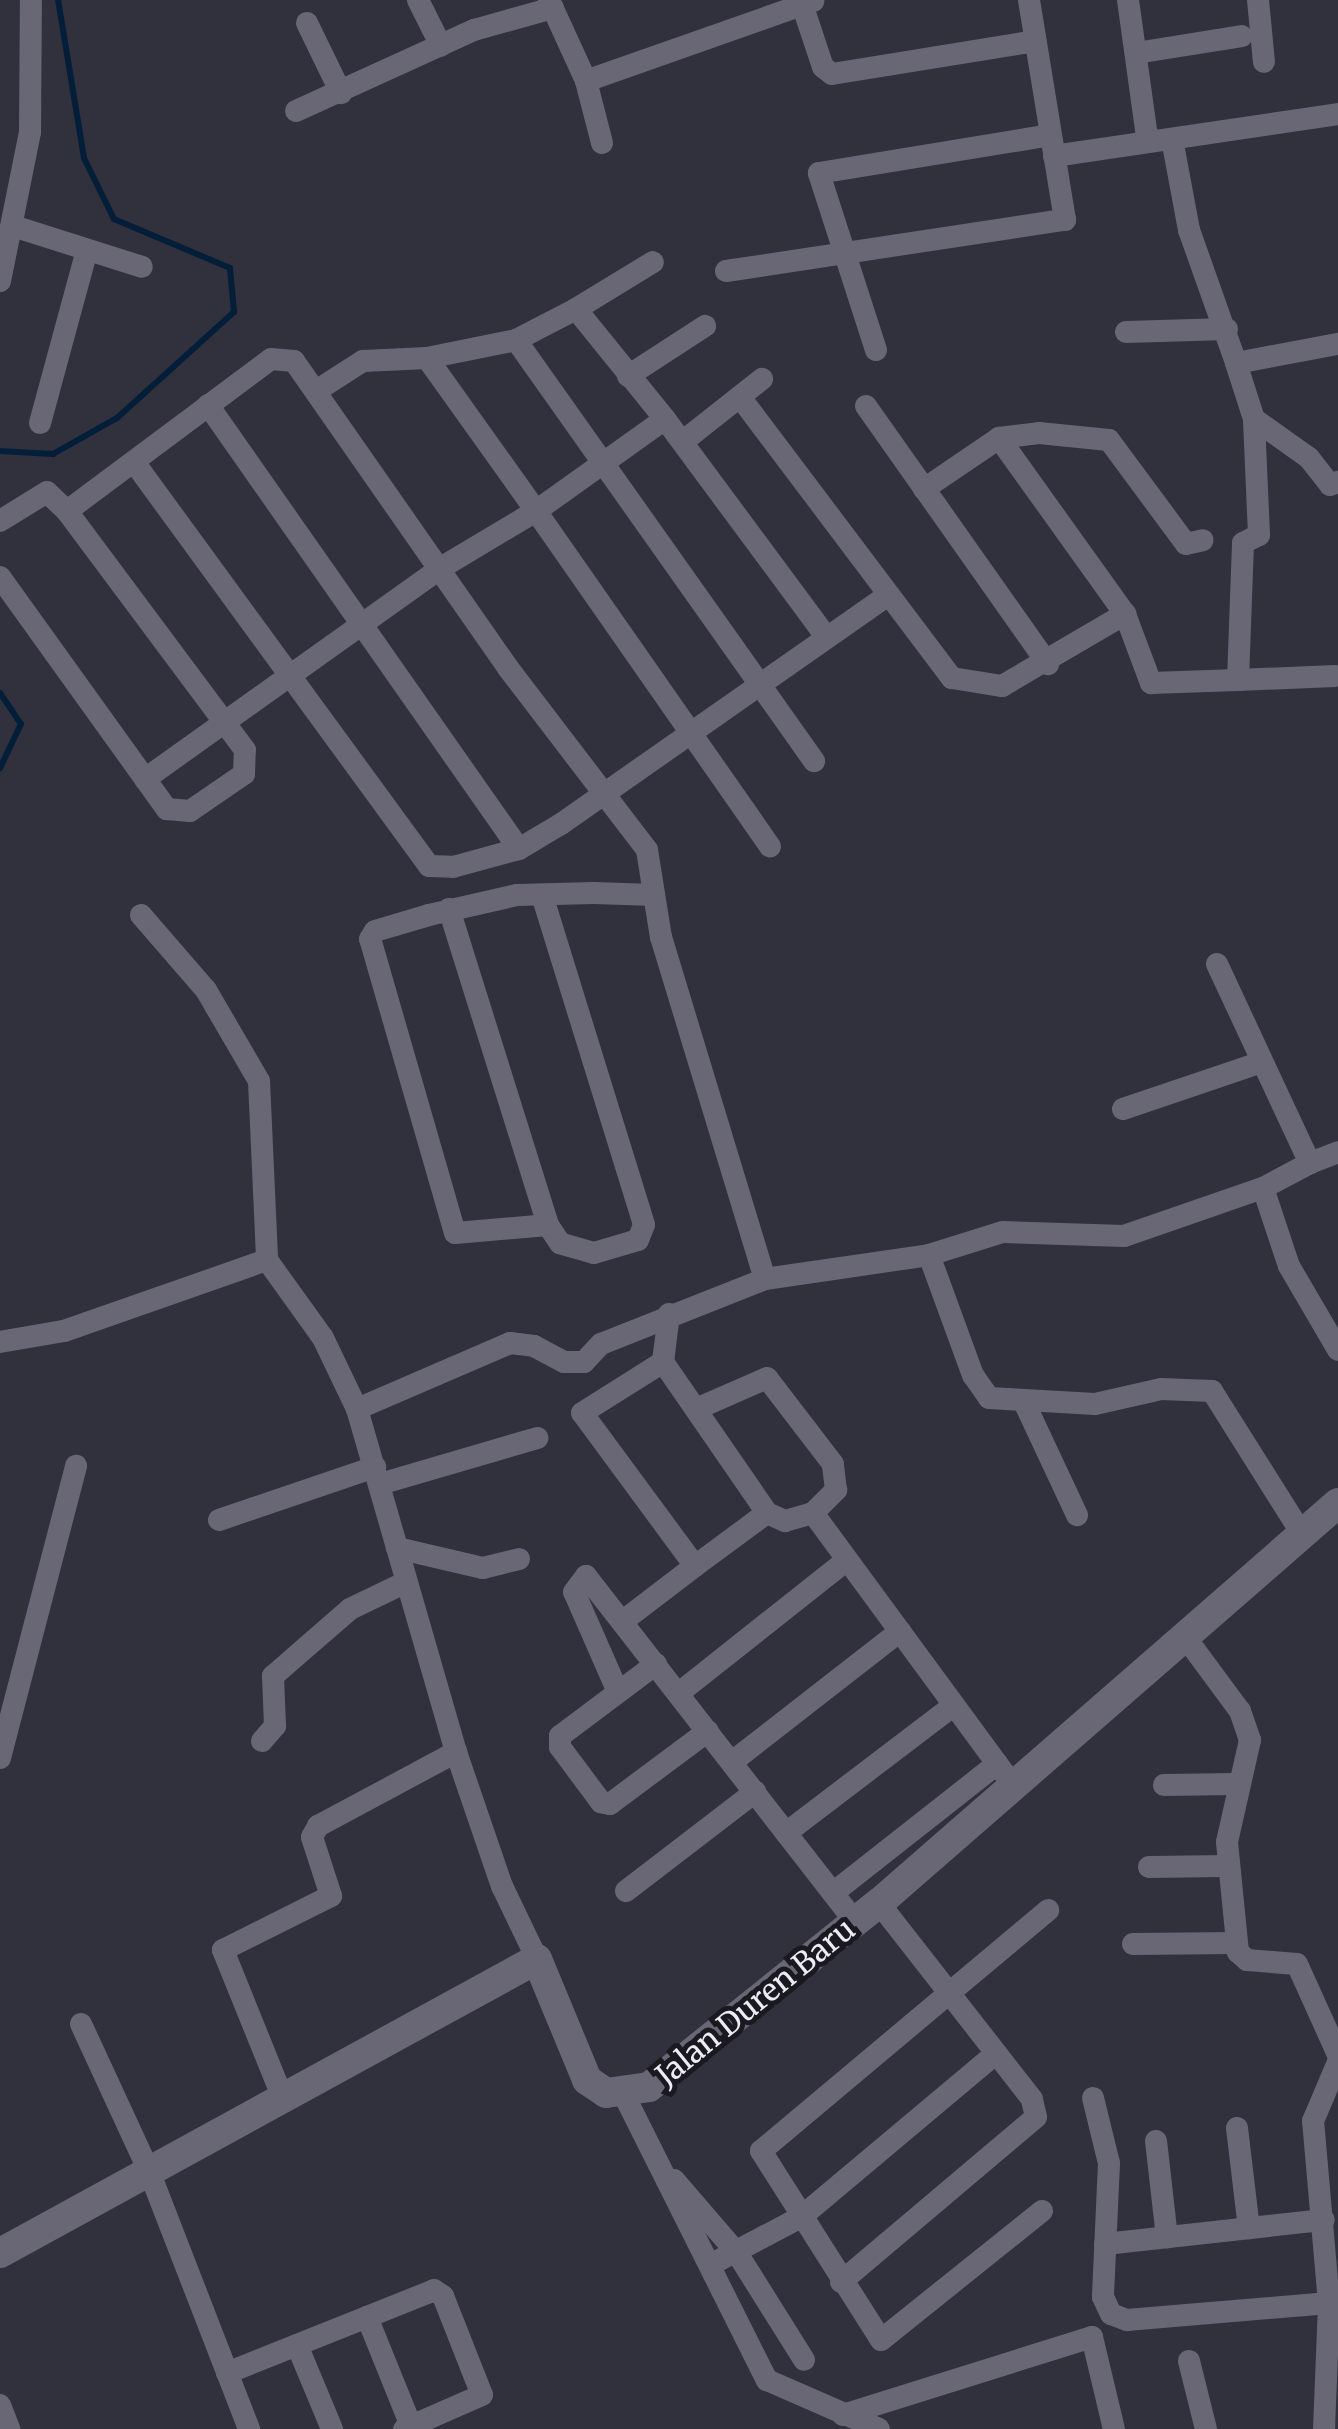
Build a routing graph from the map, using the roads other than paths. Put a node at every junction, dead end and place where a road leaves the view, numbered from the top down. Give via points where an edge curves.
1 (31, 0) edge
2 (418, 0) edge
3 (1029, 0) edge
4 (1128, 0) edge
5 (1258, 0) edge
6 (809, 2) edge
7 (551, 4) edge
8 (308, 22) dead end
9 (1242, 36) dead end
10 (1036, 41) junction
11 (440, 46) junction
12 (1136, 53) junction
13 (1264, 62) dead end
14 (586, 81) junction
15 (342, 94) junction
16 (296, 111) dead end
17 (1338, 114) edge
18 (1147, 138) junction
19 (1172, 139) junction
20 (602, 143) dead end
21 (1052, 145) junction
22 (13, 226) junction
23 (87, 250) junction
24 (840, 254) junction
25 (652, 262) dead end
26 (142, 267) dead end
27 (726, 271) dead end
28 (0, 281) edge
29 (576, 309) junction
30 (704, 326) dead end
31 (1227, 329) junction
32 (1126, 332) dead end
33 (516, 340) junction
34 (1338, 344) edge
35 (876, 350) dead end
36 (427, 358) junction
37 (1236, 363) junction
38 (628, 376) junction
39 (762, 379) dead end
40 (316, 391) junction
41 (740, 397) junction
42 (208, 405) junction
43 (866, 406) dead end
44 (665, 419) junction
45 (1254, 419) junction
46 (40, 423) dead end
47 (998, 438) junction
48 (686, 440) junction
49 (134, 462) junction
50 (604, 466) junction
51 (1338, 482) edge
52 (924, 489) junction
53 (67, 511) junction
54 (536, 512) junction
55 (0, 521) edge
56 (1202, 540) dead end
57 (439, 569) junction
58 (0, 577) edge
59 (888, 594) junction
60 (1125, 614) junction
61 (362, 627) junction
62 (827, 638) junction
63 (1048, 664) junction
64 (1335, 676) dead end
65 (290, 680) junction
66 (1238, 680) junction
67 (762, 684) junction
68 (226, 724) junction
69 (692, 732) junction
70 (814, 762) dead end
71 (145, 779) junction
72 (604, 798) junction
73 (770, 846) dead end
74 (519, 848) junction
75 (654, 889) junction
76 (542, 895) junction
77 (449, 909) junction
78 (141, 915) dead end
79 (1217, 964) dead end
80 (1262, 1062) junction
81 (1123, 1109) dead end
82 (1338, 1152) edge
83 (1310, 1163) junction
84 (1263, 1188) junction
85 (548, 1225) junction
86 (929, 1255) junction
87 (267, 1260) junction
88 (766, 1279) junction
89 (669, 1314) junction
90 (0, 1342) edge
91 (1338, 1350) edge
92 (663, 1362) junction
93 (1024, 1402) junction
94 (357, 1408) junction
95 (696, 1410) junction
96 (537, 1438) dead end
97 (76, 1466) dead end
98 (377, 1475) junction
99 (1338, 1503) edge
100 (768, 1513) junction
101 (813, 1513) junction
102 (1077, 1515) dead end
103 (219, 1520) dead end
104 (1300, 1531) junction
105 (398, 1548) junction
106 (519, 1559) dead end
107 (847, 1560) junction
108 (694, 1566) junction
109 (404, 1584) junction
110 (624, 1621) junction
111 (900, 1632) junction
112 (1183, 1634) junction
113 (656, 1664) junction
114 (618, 1692) junction
115 (679, 1693) junction
116 (954, 1705) junction
117 (708, 1731) junction
118 (262, 1741) dead end
119 (456, 1752) junction
120 (0, 1758) edge
121 (732, 1762) junction
122 (1006, 1776) junction
123 (1238, 1784) junction
124 (1164, 1785) dead end
125 (755, 1792) junction
126 (786, 1833) junction
127 (1226, 1866) junction
128 (1149, 1867) dead end
129 (626, 1891) dead end
130 (833, 1894) junction
131 (879, 1902) junction
132 (1048, 1910) dead end
133 (855, 1922) junction
134 (1235, 1943) junction
135 (1133, 1944) dead end
136 (538, 1959) junction
137 (945, 1994) junction
138 (81, 2024) dead end
139 (995, 2054) junction
140 (1338, 2059) edge
141 (624, 2094) junction
142 (1093, 2098) dead end
143 (284, 2101) junction
144 (1238, 2128) dead end
145 (1156, 2142) dead end
146 (660, 2168) junction
147 (148, 2171) junction
148 (1042, 2210) dead end
149 (801, 2216) junction
150 (1324, 2220) junction
151 (1249, 2228) junction
152 (1166, 2237) junction
153 (1105, 2244) junction
154 (0, 2253) edge
155 (737, 2253) junction
156 (710, 2265) junction
157 (841, 2282) junction
158 (1329, 2303) junction
159 (367, 2317) junction
160 (297, 2345) junction
161 (804, 2360) dead end
162 (1189, 2361) dead end
163 (227, 2373) junction
164 (843, 2415) junction
165 (408, 2428) edge
166 (249, 2429) edge
167 (332, 2429) edge
168 (879, 2429) edge
169 (1114, 2429) edge
170 (1206, 2429) edge
171 (1324, 2429) edge

1 - 22 street via 33,91
2 - 11 street
3 - 10 street
4 - 12 street
5 - 13 street
6 - 10 street via 823,67 832,74
6 - 14 street
7 - 11 street
7 - 14 street
8 - 15 street
9 - 12 street
10 - 21 street
11 - 15 street
12 - 18 street
14 - 20 street
15 - 16 street
17 - 19 street
18 - 19 street
18 - 21 street
19 - 31 street via 1189,230
21 - 24 street via 1066,214 1060,224
21 - 24 street via 824,170 818,179
22 - 23 street
22 - 28 street
23 - 26 street
23 - 46 street
24 - 27 street
24 - 35 street
25 - 29 street
29 - 33 street
29 - 38 street
30 - 38 street
31 - 32 street
31 - 37 street
33 - 36 street
33 - 50 street
34 - 37 street
36 - 40 street via 363,361
36 - 54 street
37 - 45 street
38 - 44 street
39 - 41 street
40 - 42 street via 294,361 278,355
40 - 57 street
41 - 48 street
41 - 59 street
42 - 49 street
42 - 61 street
43 - 52 street
44 - 48 street
44 - 50 street
45 - 51 street via 1309,458 1330,486
45 - 66 street via 1259,535 1243,543
47 - 52 street
47 - 56 street via 1070,433 1109,440 1186,544
47 - 60 street
48 - 62 street
49 - 53 street
49 - 65 street
50 - 54 street
50 - 67 street
52 - 63 street
53 - 55 street via 48,492
53 - 68 street
54 - 57 street
54 - 69 street
57 - 61 street
57 - 72 street
58 - 71 street
59 - 62 street
59 - 63 street via 940,669 964,684 1002,686
60 - 63 street
60 - 66 street via 1151,683
61 - 65 street
61 - 74 street
62 - 67 street
64 - 66 street
65 - 68 street
65 - 74 street via 429,866 453,867
67 - 69 street
67 - 70 street
68 - 71 street
68 - 71 street via 249,762 244,774 204,802 177,813
69 - 72 street
69 - 73 street
72 - 74 street
72 - 75 street via 651,857
75 - 76 street
75 - 88 street via 676,992
76 - 77 street
76 - 85 street via 644,1232 638,1240 583,1253 560,1243
77 - 85 street
77 - 85 street via 375,931 370,939 455,1233
78 - 87 street via 206,990 258,1081
79 - 80 street
80 - 81 street
80 - 83 street
82 - 83 street
83 - 84 street
84 - 86 street via 1124,1236 1004,1232
84 - 91 street via 1288,1266
86 - 88 street
86 - 93 street via 982,1392
87 - 90 street via 64,1331
87 - 94 street via 316,1328
88 - 89 street
89 - 92 street
89 - 94 street via 601,1344 584,1362 510,1343
92 - 95 street
92 - 108 street via 584,1409 583,1418
93 - 102 street
93 - 104 street via 1095,1404 1161,1389 1212,1390
94 - 98 street
95 - 100 street
95 - 101 street via 768,1380 836,1469 838,1486
96 - 98 street
97 - 120 street
98 - 103 street
98 - 105 street
99 - 104 street, Jalan Duren Baru
100 - 101 street via 785,1522
100 - 108 street
101 - 107 street
104 - 112 street, Jalan Duren Baru
105 - 106 street via 483,1568
105 - 109 street
107 - 111 street
107 - 115 street
108 - 110 street
109 - 118 street via 339,1616 273,1676 276,1726
109 - 119 street
110 - 113 street
110 - 114 street via 591,1577 574,1586
111 - 116 street
111 - 121 street
112 - 122 street, Jalan Duren Baru
112 - 123 street via 1246,1725 1249,1756
113 - 114 street
113 - 115 street
114 - 117 street via 558,1741 605,1805
115 - 117 street
116 - 122 street
116 - 126 street
117 - 121 street
119 - 136 street via 502,1886
119 - 143 street via 318,1826 312,1837 331,1896 223,1950
121 - 125 street
122 - 130 street
122 - 131 street, Jalan Duren Baru
123 - 124 street
123 - 127 street
125 - 126 street
125 - 129 street
126 - 130 street
127 - 128 street
127 - 134 street
130 - 133 street
131 - 133 street, Jalan Duren Baru
131 - 137 street
132 - 137 street
133 - 141 street, Jalan Duren Baru via 648,2087
134 - 135 street
134 - 140 street via 1247,1960 1297,1964
136 - 141 street, Jalan Duren Baru via 573,2058 606,2093
136 - 143 street
137 - 139 street
137 - 149 street via 761,2151
138 - 147 street
139 - 149 street
139 - 157 street via 1032,2100 1032,2125
140 - 150 street via 1313,2121
141 - 146 street
142 - 153 street via 1108,2163
143 - 147 street
144 - 151 street
145 - 152 street
146 - 155 street
146 - 156 street
147 - 154 street
147 - 163 street
148 - 157 street via 887,2339 879,2339
149 - 155 street
149 - 157 street
150 - 151 street
150 - 158 street
151 - 152 street
152 - 153 street
153 - 158 street via 1104,2297 1119,2319
155 - 156 street
155 - 161 street
156 - 164 street via 768,2380
158 - 171 street
159 - 160 street
159 - 165 street
159 - 165 street via 439,2292 481,2388 478,2400
160 - 163 street
160 - 167 street
162 - 170 street
163 - 166 street
164 - 168 street
164 - 169 street via 1092,2338

